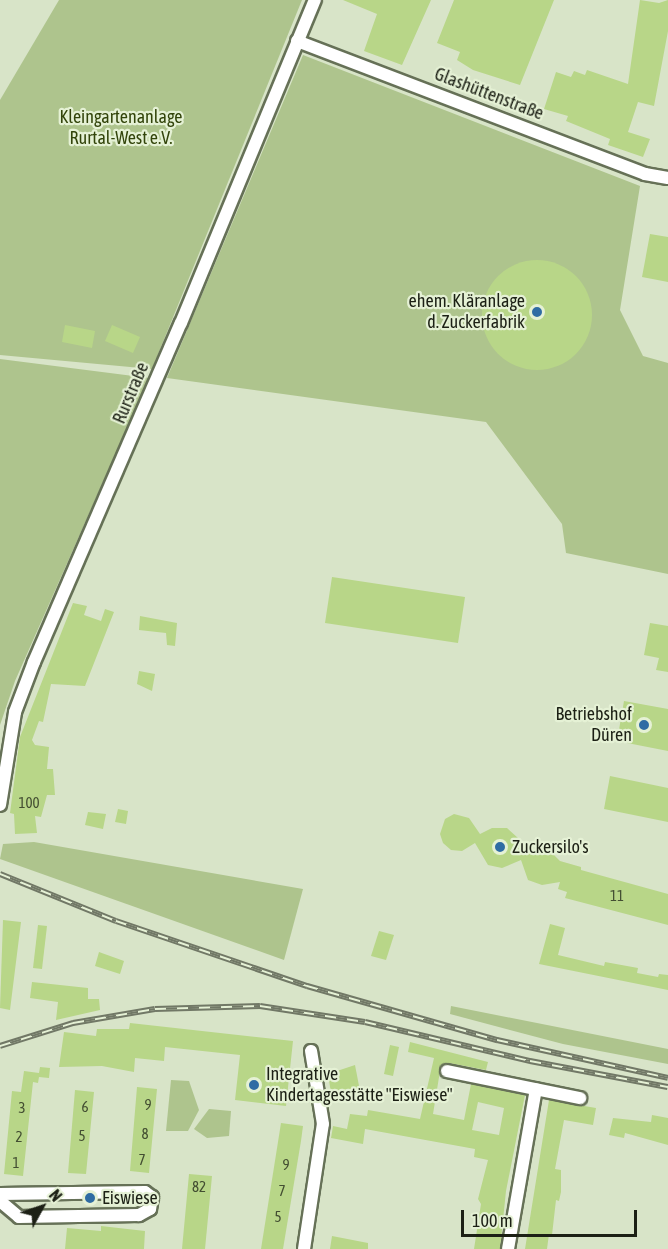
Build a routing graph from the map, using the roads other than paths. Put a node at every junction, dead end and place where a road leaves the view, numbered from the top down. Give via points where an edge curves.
1 (315, 0) edge
2 (297, 41) junction
3 (668, 178) edge
4 (0, 805) edge
5 (311, 1051) dead end
6 (447, 1071) dead end
7 (536, 1089) junction
8 (580, 1098) dead end
9 (0, 1194) edge
10 (0, 1201) edge
11 (304, 1249) edge
12 (508, 1249) edge

1 - 2 street, Rurstraße
2 - 3 street, Glashüttenstraße via 645,174
2 - 4 street, Rurstraße via 181,323 34,662 15,712
5 - 11 street via 323,1124
6 - 7 street
7 - 8 street
7 - 12 street
9 - 10 street via 145,1192 152,1197 150,1209 128,1215 19,1218

